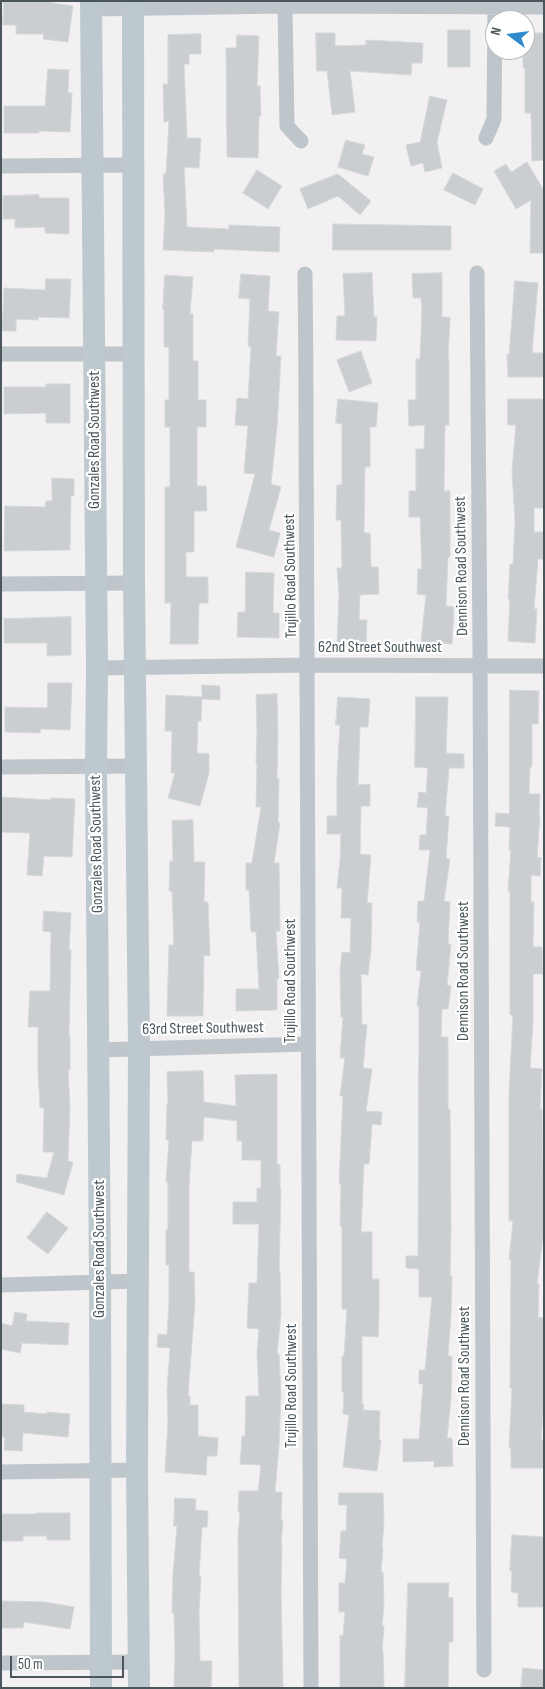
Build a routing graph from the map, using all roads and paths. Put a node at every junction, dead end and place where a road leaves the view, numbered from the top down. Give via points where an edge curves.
1 (464, 4) edge
2 (91, 5) edge
3 (133, 5) edge
4 (285, 6) junction
5 (495, 7) junction
6 (544, 8) edge
7 (486, 138) dead end
8 (301, 142) dead end
9 (133, 165) junction
10 (1, 166) edge
11 (94, 166) junction
12 (477, 273) dead end
13 (306, 274) dead end
14 (1, 354) edge
15 (95, 354) junction
16 (134, 354) junction
17 (96, 583) junction
18 (134, 583) junction
19 (1, 584) edge
20 (309, 666) junction
21 (480, 666) junction
22 (544, 666) edge
23 (97, 668) junction
24 (136, 668) junction
25 (137, 766) junction
26 (1, 767) edge
27 (96, 767) junction
28 (308, 1044) junction
29 (139, 1048) junction
30 (98, 1050) junction
31 (100, 1282) junction
32 (139, 1282) junction
33 (1, 1285) edge
34 (138, 1470) junction
35 (101, 1471) junction
36 (1, 1472) edge
37 (101, 1662) junction
38 (139, 1662) junction
39 (1, 1663) edge
40 (484, 1670) dead end
41 (101, 1688) edge
42 (139, 1688) edge
43 (311, 1688) edge

1 - 4 street
1 - 5 street
2 - 3 street
2 - 11 street, Gonzales Road Southwest
3 - 4 street
3 - 9 street
4 - 8 street via 286,126
5 - 6 street
5 - 7 street via 494,119
9 - 11 street
9 - 16 street
10 - 11 street
11 - 15 street, Gonzales Road Southwest
12 - 21 street, Dennison Road Southwest
13 - 20 street, Trujillo Road Southwest
14 - 15 street
15 - 16 street
15 - 17 street, Gonzales Road Southwest
16 - 18 street
17 - 18 street
17 - 19 street
17 - 23 street, Gonzales Road Southwest
18 - 24 street
20 - 21 street, 62nd Street Southwest
20 - 24 street, 62nd Street Southwest
20 - 28 street, Trujillo Road Southwest
21 - 22 street, 62nd Street Southwest
21 - 40 street, Dennison Road Southwest
23 - 24 street, 62nd Street Southwest
23 - 27 street, Gonzales Road Southwest
24 - 25 street
25 - 27 street
25 - 29 street
26 - 27 street
27 - 30 street, Gonzales Road Southwest
28 - 29 street, 63rd Street Southwest
28 - 43 street, Trujillo Road Southwest
29 - 30 street, 63rd Street Southwest
29 - 32 street
30 - 31 street, Gonzales Road Southwest
31 - 32 street
31 - 33 street
31 - 35 street, Gonzales Road Southwest
32 - 34 street
34 - 35 street
34 - 38 street
35 - 36 street
35 - 37 street, Gonzales Road Southwest
37 - 38 street
37 - 39 street
37 - 41 street, Gonzales Road Southwest
38 - 42 street

